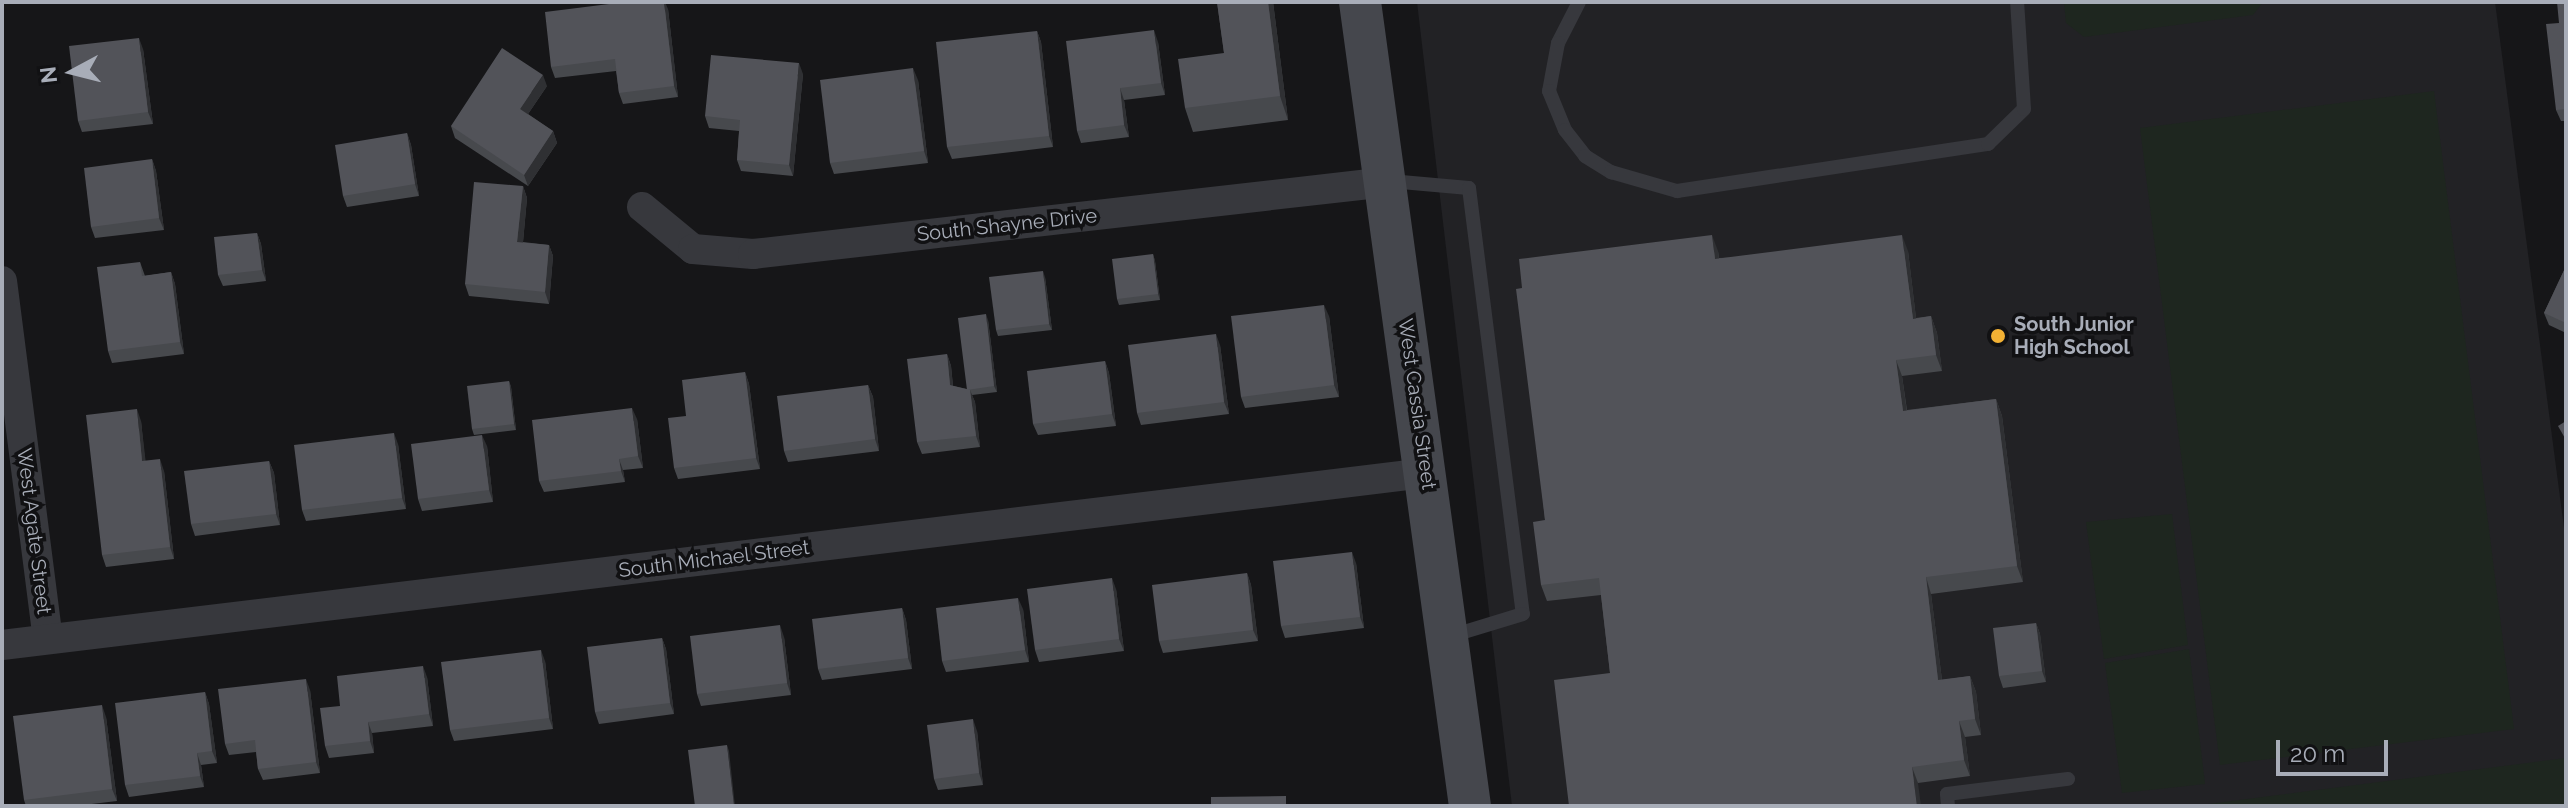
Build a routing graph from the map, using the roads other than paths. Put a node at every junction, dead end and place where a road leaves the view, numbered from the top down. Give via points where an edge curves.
1 (1360, 2) edge
2 (1579, 2) edge
3 (2017, 2) edge
4 (1387, 182) junction
5 (642, 207) dead end
6 (2, 281) edge
7 (1426, 473) junction
8 (1446, 637) junction
9 (48, 639) junction
10 (2, 645) edge
11 (2068, 779) dead end
12 (1470, 806) edge
13 (1948, 806) edge

1 - 4 street, West Cassia Street
2 - 3 lane via 1558,43 1549,91 1565,130 1585,156 1611,172 1640,186 1677,191 1988,144 2024,109 2028,84
4 - 5 street, South Shayne Drive via 753,254 693,249
4 - 7 street, West Cassia Street
4 - 8 lane via 1469,188 1523,614
6 - 9 street, West Agate Street
7 - 8 street, West Cassia Street
7 - 9 street, South Michael Street
8 - 12 street, West Cassia Street
9 - 10 street, South Michael Street
11 - 13 lane via 1947,794

